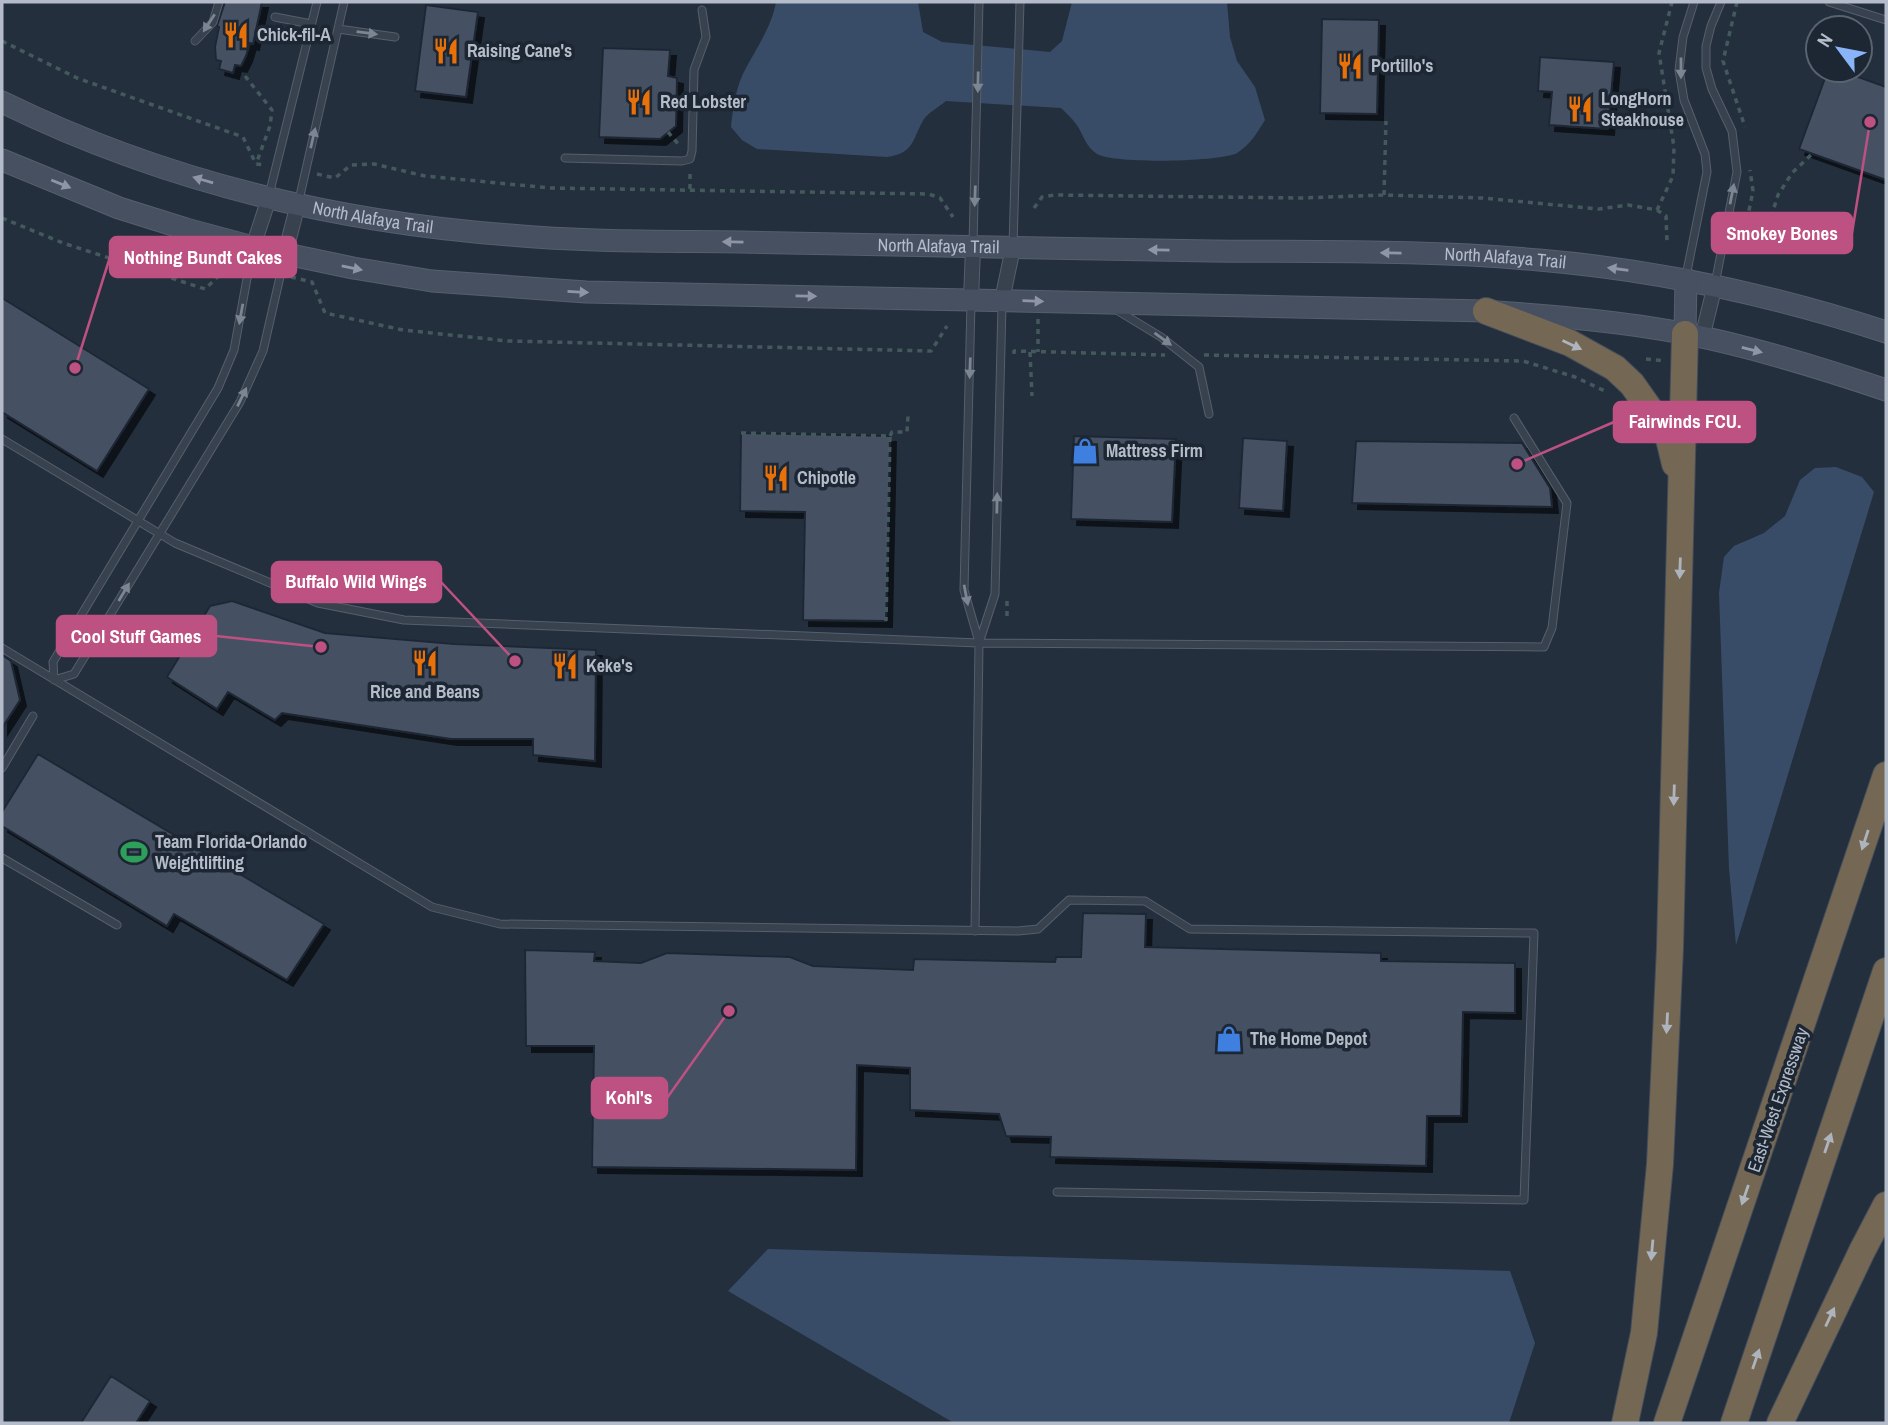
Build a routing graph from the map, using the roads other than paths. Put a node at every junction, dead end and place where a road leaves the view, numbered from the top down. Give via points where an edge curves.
1 (219, 2) edge
2 (317, 2) edge
3 (344, 2) edge
4 (979, 2) edge
5 (1020, 2) edge
6 (1694, 2) edge
7 (1721, 2) edge
8 (1829, 2) edge
9 (702, 10) dead end
10 (275, 17) dead end
11 (1886, 20) edge
12 (311, 24) junction
13 (338, 29) junction
14 (395, 37) dead end
15 (195, 41) dead end
16 (2, 102) edge
17 (565, 158) dead end
18 (2, 160) edge
19 (269, 198) junction
20 (298, 204) junction
21 (253, 247) junction
22 (1013, 247) junction
23 (973, 248) junction
24 (283, 264) junction
25 (1686, 279) junction
26 (1715, 285) junction
27 (971, 300) junction
28 (1002, 300) junction
29 (1106, 303) junction
30 (1486, 311) junction
31 (1886, 332) edge
32 (1694, 336) junction
33 (1886, 390) edge
34 (1209, 414) dead end
35 (1514, 418) dead end
36 (2, 439) edge
37 (1682, 500) junction
38 (138, 520) junction
39 (160, 533) junction
40 (979, 643) junction
41 (2, 649) edge
42 (54, 680) junction
43 (33, 716) dead end
44 (2, 768) edge
45 (1886, 775) edge
46 (2, 858) edge
47 (117, 925) dead end
48 (975, 931) junction
49 (1886, 971) edge
50 (1057, 1192) dead end
51 (1886, 1205) edge
52 (1625, 1423) edge
53 (1667, 1423) edge
54 (1734, 1423) edge
55 (1780, 1423) edge

1 -> 15 lane via 213,22
2 - 12 lane
3 - 13 lane
4 -> 23 lane
5 - 22 lane
6 -> 25 lane via 1679,70 1684,100 1706,154 1707,172
26 -> 7 lane via 1737,172 1731,131 1706,68 1706,47
8 - 11 lane
9 - 17 lane via 706,37 694,70 690,159
10 - 12 lane
12 - 19 lane
13 -> 14 lane
20 -> 13 lane
19 -> 16 main road, North Alafaya Trail via 140,159
18 -> 21 main road via 119,208
19 - 20 main road, North Alafaya Trail
19 - 21 street
23 -> 20 main road, North Alafaya Trail via 515,236 372,220
20 - 24 street
21 - 24 main road
21 -> 38 lane via 234,350 218,388
22 - 23 main road, North Alafaya Trail
25 -> 22 main road, North Alafaya Trail via 1468,255
22 - 28 street
23 - 27 street
24 -> 27 main road via 505,288
39 -> 24 lane via 240,402 262,351
25 - 26 main road, North Alafaya Trail
25 - 32 main road
26 - 31 main road, North Alafaya Trail
26 - 32 street
27 - 28 main road
27 -> 40 lane via 964,590
28 -> 29 main road
40 -> 28 lane via 995,594
29 - 30 main road
29 -> 34 lane via 1199,367
30 - 32 main road
30 -> 37 highway via 1570,343 1615,368 1632,384 1668,435
32 -> 33 main road
32 - 37 highway
35 - 40 lane via 1567,503 1552,628 1544,647
36 - 38 lane
37 -> 52 highway via 1660,1164 1644,1333
38 - 39 lane
38 - 42 lane via 53,662
39 - 40 lane via 318,603 404,620
42 -> 39 lane via 74,674
40 - 48 lane
41 - 42 lane
42 - 48 lane via 432,907 500,924
43 - 44 lane
45 -> 53 highway, East-West Expressway
46 - 47 lane
48 - 50 lane via 1038,929 1069,900 1145,901 1190,929 1534,933 1524,1200
54 -> 49 highway
55 -> 51 highway

